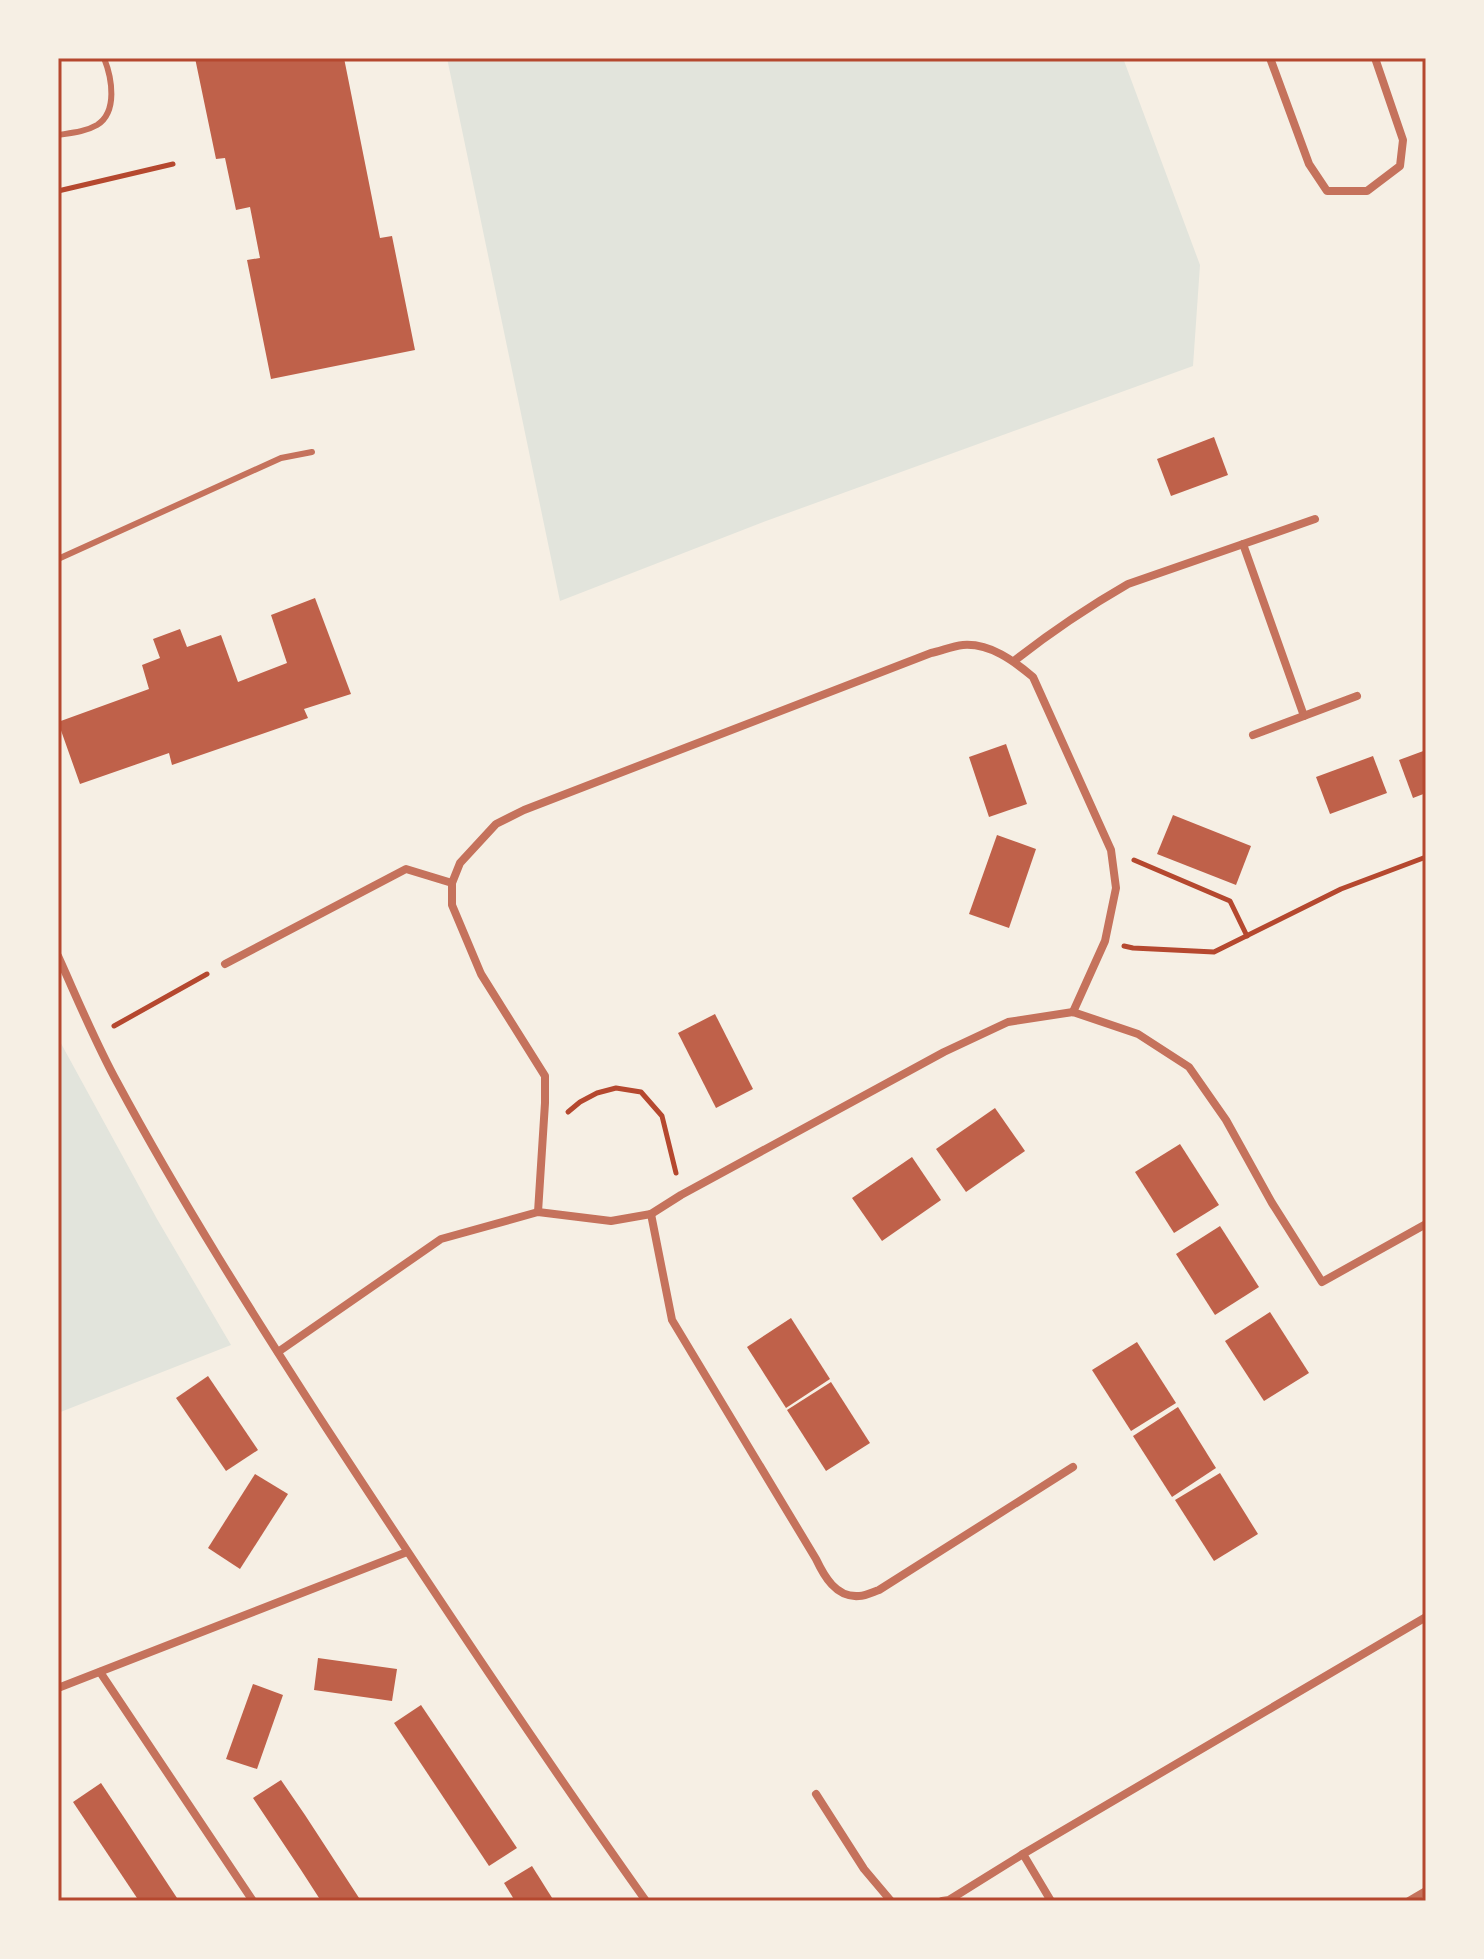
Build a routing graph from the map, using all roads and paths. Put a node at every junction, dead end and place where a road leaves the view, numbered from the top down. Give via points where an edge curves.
1 (104, 58) edge
2 (1270, 58) edge
3 (1375, 58) edge
4 (58, 135) edge
5 (173, 164) dead end
6 (58, 191) edge
7 (312, 452) dead end
8 (1315, 519) dead end
9 (1243, 544) junction
10 (58, 559) edge
11 (1014, 661) junction
12 (1357, 696) dead end
13 (1304, 716) junction
14 (1253, 735) dead end
15 (1111, 850) junction
16 (1426, 857) edge
17 (452, 883) junction
18 (1247, 936) junction
19 (1105, 941) junction
20 (58, 956) edge
21 (225, 964) joint
22 (1073, 1012) junction
23 (94, 1038) junction
24 (543, 1133) junction
25 (681, 1195) junction
26 (538, 1212) junction
27 (651, 1214) junction
28 (1426, 1224) edge
29 (278, 1352) junction
30 (1073, 1467) dead end
31 (407, 1552) junction
32 (1426, 1617) edge
33 (100, 1672) junction
34 (58, 1688) edge
35 (816, 1794) dead end
36 (1023, 1854) junction
37 (1426, 1891) edge
38 (253, 1901) edge
39 (646, 1901) edge
40 (891, 1901) edge
41 (942, 1901) edge
42 (1051, 1901) edge
43 (1409, 1901) edge

1 - 4 lane via 109,112 99,124
2 - 3 street via 1309,164 1327,191 1367,191 1400,166 1403,140
5 - 6 path
7 - 10 lane via 281,458
8 - 9 street
9 - 11 street via 1128,584
9 - 13 street
11 - 15 street via 1033,677
11 - 17 street via 990,649 963,645 931,653 524,810 496,824 460,863
12 - 13 street
13 - 14 street
15 - 18 path via 1230,901
15 - 19 street via 1116,888
16 - 18 path via 1341,889
17 - 21 street via 406,869
17 - 24 street via 452,905 481,974 545,1076
18 - 19 path via 1214,952 1133,948
19 - 22 street
20 - 23 street
21 - 23 path
22 - 25 street via 1008,1022
22 - 28 street via 1138,1034 1189,1067 1322,1282
23 - 29 street
24 - 25 path via 597,1093 616,1088 641,1092 662,1116
24 - 26 street
25 - 27 street
26 - 27 street via 611,1221
26 - 29 street via 441,1239
27 - 30 street via 672,1320 826,1580 839,1591 858,1597 879,1590
29 - 31 street
31 - 33 street
31 - 39 street
32 - 36 street
33 - 34 street
33 - 38 street
35 - 40 street
36 - 41 street
36 - 42 street
37 - 43 street

